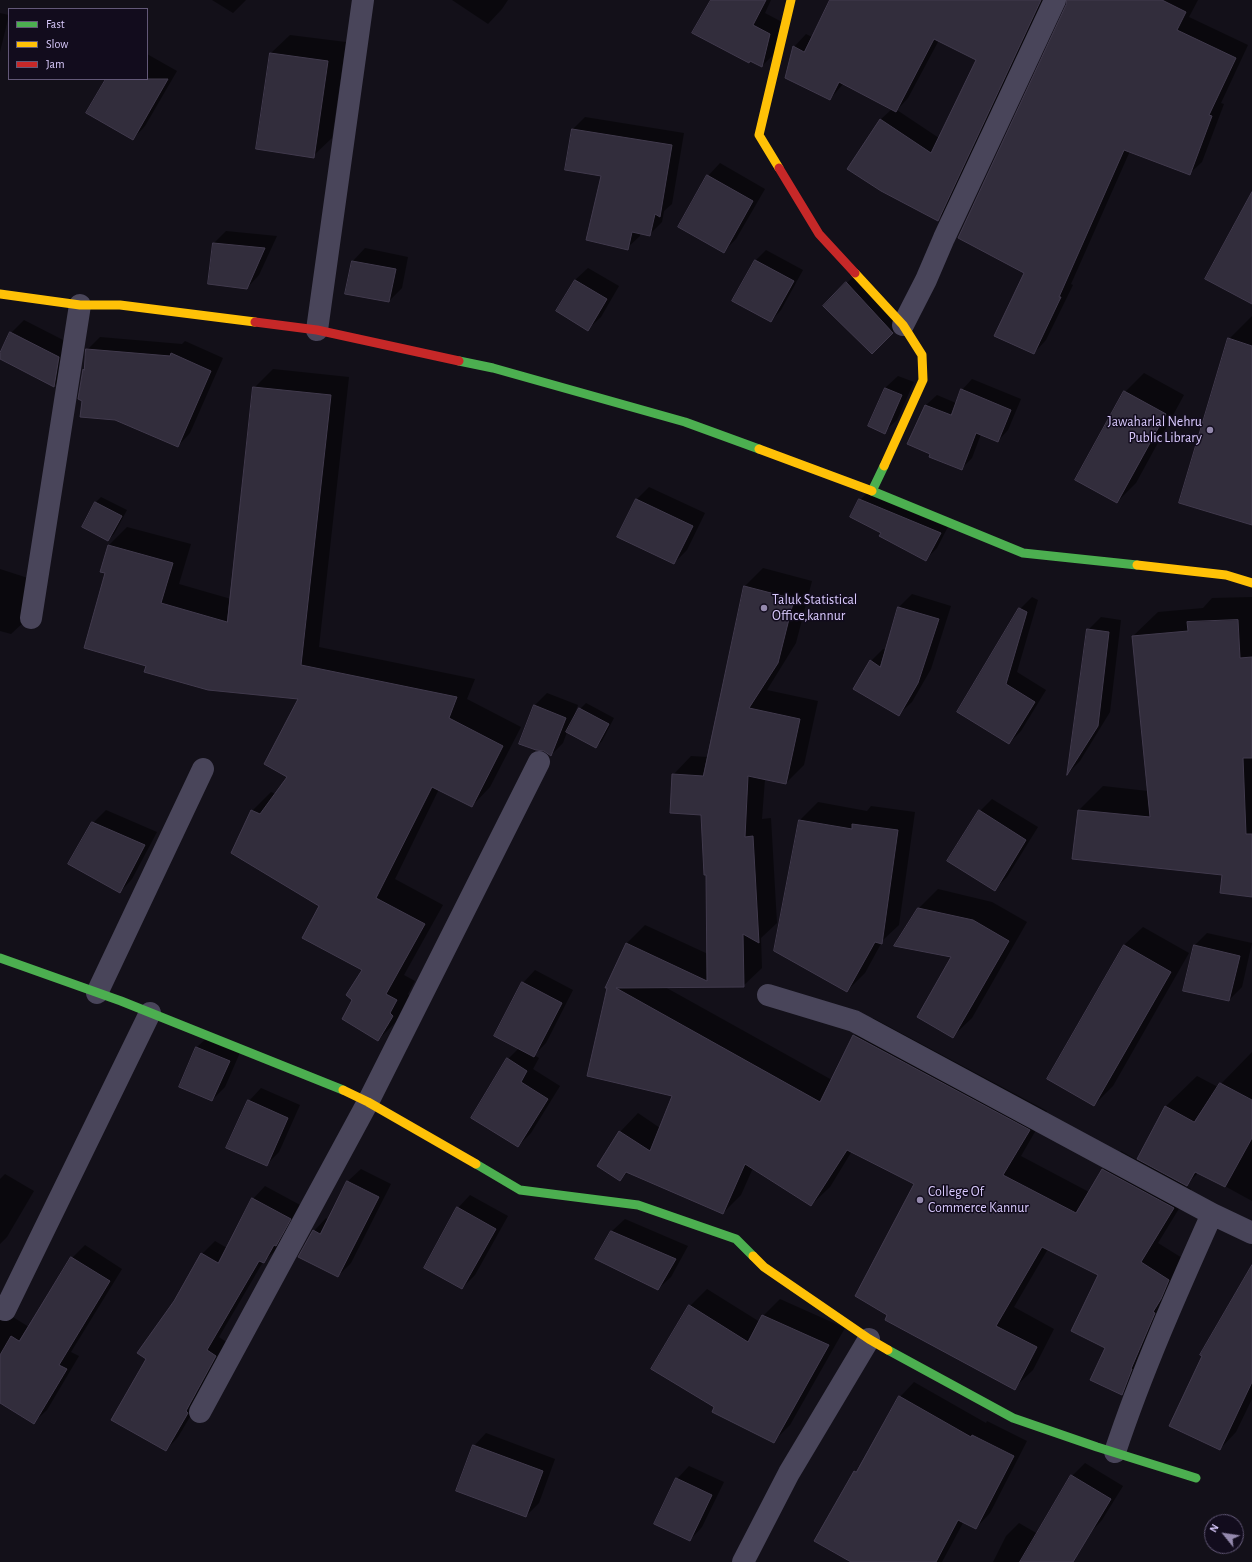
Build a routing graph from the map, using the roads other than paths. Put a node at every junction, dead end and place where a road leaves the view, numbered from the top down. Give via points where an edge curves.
1 (364, 0) edge
2 (791, 0) edge
3 (1055, 0) edge
4 (0, 294) edge
5 (80, 305) junction
6 (903, 325) junction
7 (317, 330) junction
8 (872, 491) junction
9 (1252, 583) edge
10 (31, 618) dead end
11 (539, 762) dead end
12 (203, 769) dead end
13 (0, 958) edge
14 (97, 993) junction
15 (768, 995) dead end
16 (150, 1013) junction
17 (368, 1102) junction
18 (1212, 1214) junction
19 (1252, 1233) edge
20 (5, 1310) dead end
21 (869, 1339) junction
22 (200, 1412) dead end
23 (1115, 1452) junction
24 (1196, 1478) dead end
25 (743, 1562) edge

1 - 7 street
2 - 6 street via 759,135 819,234
3 - 6 street
4 - 5 street
5 - 7 street via 120,305
5 - 10 street
6 - 8 street via 922,356 923,380
7 - 8 street via 492,368 685,422
8 - 9 street via 1023,553 1226,575
11 - 17 street
12 - 14 street
13 - 14 street
14 - 16 street
15 - 18 street via 854,1021
16 - 17 street via 331,1084
16 - 20 street
17 - 21 street via 520,1190 638,1205 736,1239 764,1267
17 - 22 street
18 - 19 street
18 - 23 street via 1134,1398
21 - 23 street via 1013,1418
21 - 25 street via 789,1473
23 - 24 street

